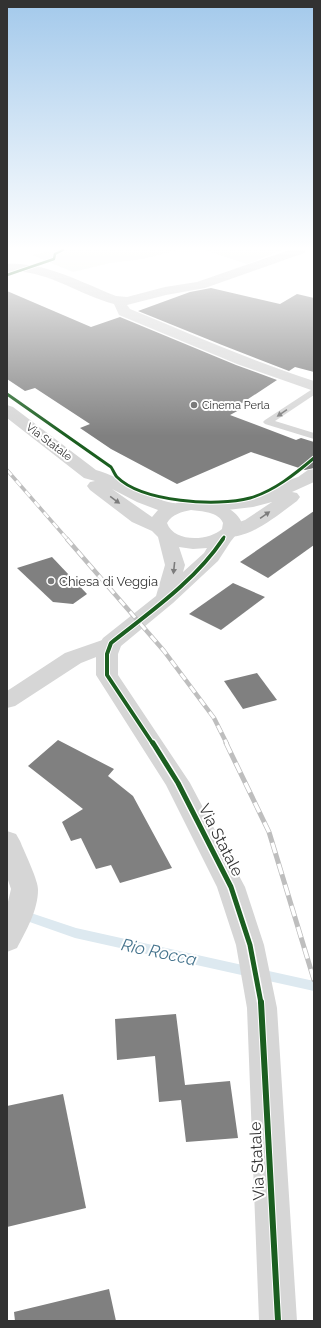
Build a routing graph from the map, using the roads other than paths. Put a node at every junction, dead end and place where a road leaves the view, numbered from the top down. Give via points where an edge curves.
1 (124, 312) edge
2 (314, 386) edge
3 (314, 391) edge
4 (7, 410) edge
5 (314, 427) edge
6 (309, 435) edge
7 (90, 474) junction
8 (309, 478) edge
9 (210, 507) junction
10 (173, 509) junction
11 (163, 532) junction
12 (227, 534) junction
13 (166, 599) junction
14 (111, 643) junction
15 (7, 701) edge
16 (7, 841) edge
17 (7, 940) edge
18 (278, 1321) edge

1 - 2 street
3 -> 6 lane via 268,422
4 - 7 street, Via Statale
5 - 6 lane
7 - 10 street, Via Statale via 101,476 142,498
7 -> 11 street, Via Statale via 89,481 139,518
8 - 9 street via 289,486 276,495 253,502
12 -> 8 street, Via Statale via 252,524 300,490
9 - 10 street via 191,505
9 - 12 street via 227,515 231,520 232,526
10 - 11 street via 161,516 158,522
11 - 12 street, Via Statale via 177,541 202,544
11 -> 13 street via 176,566
12 - 13 street via 211,557
13 - 14 street
14 - 15 street via 72,658
14 - 18 street, Via Statale via 107,654 107,676 124,698 178,783 231,887 250,945 262,1008
16 - 17 street via 25,888 20,910

